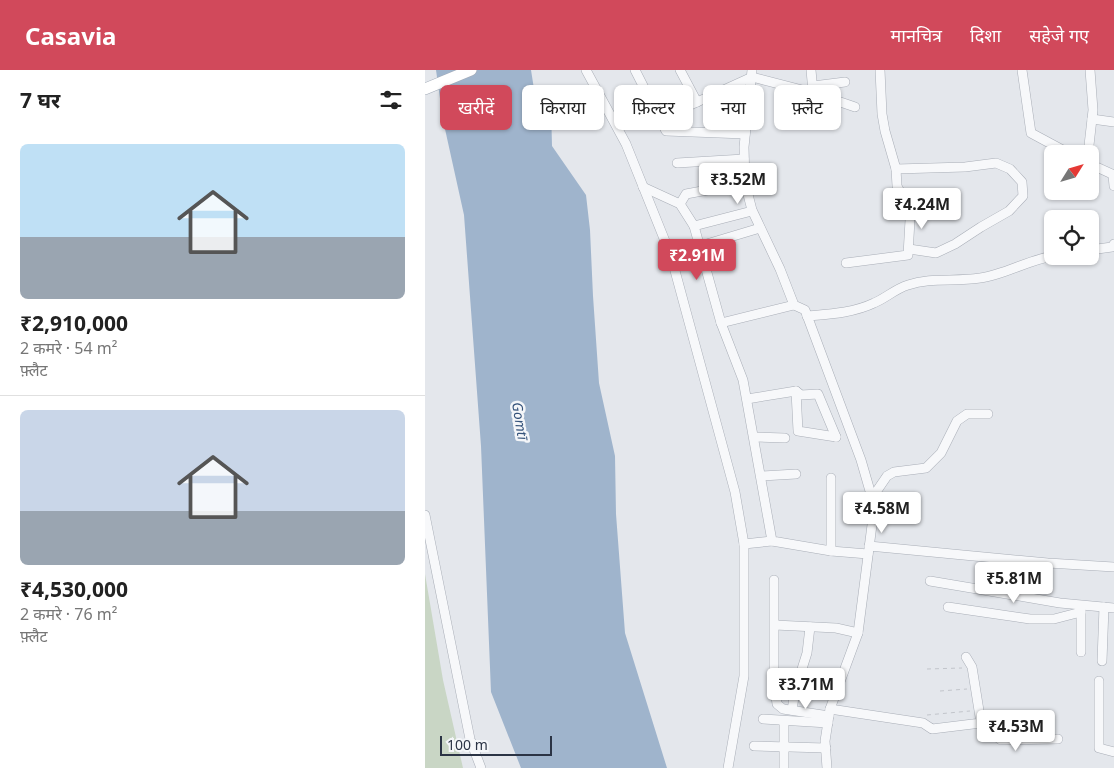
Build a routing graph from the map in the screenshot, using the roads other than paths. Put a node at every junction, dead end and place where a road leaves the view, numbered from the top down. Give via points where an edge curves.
1 (471, 70) edge
2 (586, 70) edge
3 (635, 70) edge
4 (680, 70) edge
5 (811, 70) edge
6 (880, 70) edge
7 (1022, 70) edge
8 (1090, 70) edge
9 (752, 73) edge
10 (845, 82) dead end
11 (642, 85) edge
12 (795, 85) edge
13 (812, 85) edge
14 (833, 85) edge
15 (425, 89) edge
16 (841, 101) edge
17 (697, 102) junction
18 (693, 104) edge
19 (855, 107) dead end
20 (1093, 119) junction
21 (1114, 122) edge
22 (665, 130) edge
23 (745, 134) junction
24 (1053, 145) edge
25 (1089, 145) edge
26 (744, 158) junction
27 (677, 162) dead end
28 (1099, 168) edge
29 (896, 169) junction
30 (1113, 175) edge
31 (745, 183) junction
32 (1114, 186) edge
33 (643, 187) junction
34 (680, 204) junction
35 (752, 211) junction
36 (694, 226) junction
37 (760, 228) junction
38 (1114, 244) edge
39 (700, 246) junction
40 (909, 249) junction
41 (1099, 249) edge
42 (1044, 258) edge
43 (846, 263) dead end
44 (793, 305) junction
45 (807, 316) junction
46 (721, 323) junction
47 (796, 391) junction
48 (747, 399) junction
49 (988, 414) dead end
50 (754, 437) junction
51 (785, 438) dead end
52 (796, 474) dead end
53 (761, 476) junction
54 (831, 478) dead end
55 (872, 498) junction
56 (425, 515) edge
57 (772, 541) junction
58 (744, 544) junction
59 (868, 550) junction
60 (831, 551) junction
61 (1114, 567) edge
62 (774, 580) dead end
63 (930, 581) dead end
64 (948, 607) dead end
65 (1104, 607) junction
66 (1081, 608) junction
67 (1114, 608) edge
68 (775, 625) junction
69 (810, 627) junction
70 (858, 633) junction
71 (1081, 652) dead end
72 (966, 657) dead end
73 (1102, 660) dead end
74 (1099, 681) dead end
75 (792, 710) junction
76 (829, 716) junction
77 (763, 719) dead end
78 (784, 721) junction
79 (981, 723) junction
80 (1058, 738) dead end
81 (754, 746) dead end
82 (784, 748) junction
83 (825, 748) junction
84 (1114, 752) edge
85 (481, 768) edge
86 (728, 768) edge
87 (784, 768) edge
88 (827, 768) edge

1 - 15 main road
2 - 33 street via 626,144
3 - 11 street
4 - 17 street
5 - 13 street
6 - 29 street via 882,114
7 - 24 street via 1031,133
8 - 20 street
9 - 12 street
9 - 17 street
9 - 23 street
10 - 14 street
16 - 19 street
17 - 18 street
20 - 21 street
20 - 25 street
22 - 23 street
23 - 26 street
26 - 27 street
26 - 31 street
28 - 30 street
29 - 40 street via 897,186 910,220
29 - 40 street via 995,163 1010,169 1022,182 1023,196 1009,211 955,244 937,253
30 - 32 street
31 - 34 street via 686,194
31 - 35 street
33 - 34 street
33 - 58 street via 671,256 735,492
34 - 36 street
35 - 36 street
35 - 37 street
36 - 39 street
37 - 39 street
37 - 44 street
38 - 41 street
39 - 46 street
40 - 43 street via 909,255
42 - 45 street via 981,278 925,280 905,285 861,308
44 - 45 street via 805,310
44 - 46 street
45 - 55 street
46 - 48 street
47 - 47 street via 797,431 836,437 818,394 801,395
47 - 48 street
48 - 50 street
49 - 55 street via 967,414 957,421 941,453 926,468 894,472 887,476
50 - 51 street
50 - 53 street
52 - 53 street
53 - 57 street
54 - 60 street
55 - 59 street
56 - 85 street via 470,739
57 - 58 street
57 - 60 street
58 - 86 street via 744,676
59 - 60 street
59 - 61 street
59 - 70 street
62 - 68 street
63 - 66 street
64 - 66 street via 1055,619
65 - 66 street
65 - 67 street
65 - 73 street
66 - 71 street
68 - 69 street
68 - 75 street via 777,704
69 - 70 street
69 - 75 street via 807,653
70 - 76 street
72 - 79 street via 972,667
74 - 84 street via 1099,748
75 - 76 street
76 - 78 street
76 - 79 street via 923,723 932,728
76 - 83 street
77 - 78 street
78 - 82 street
79 - 80 street via 1001,740
81 - 82 street
82 - 83 street
82 - 87 street
83 - 88 street

